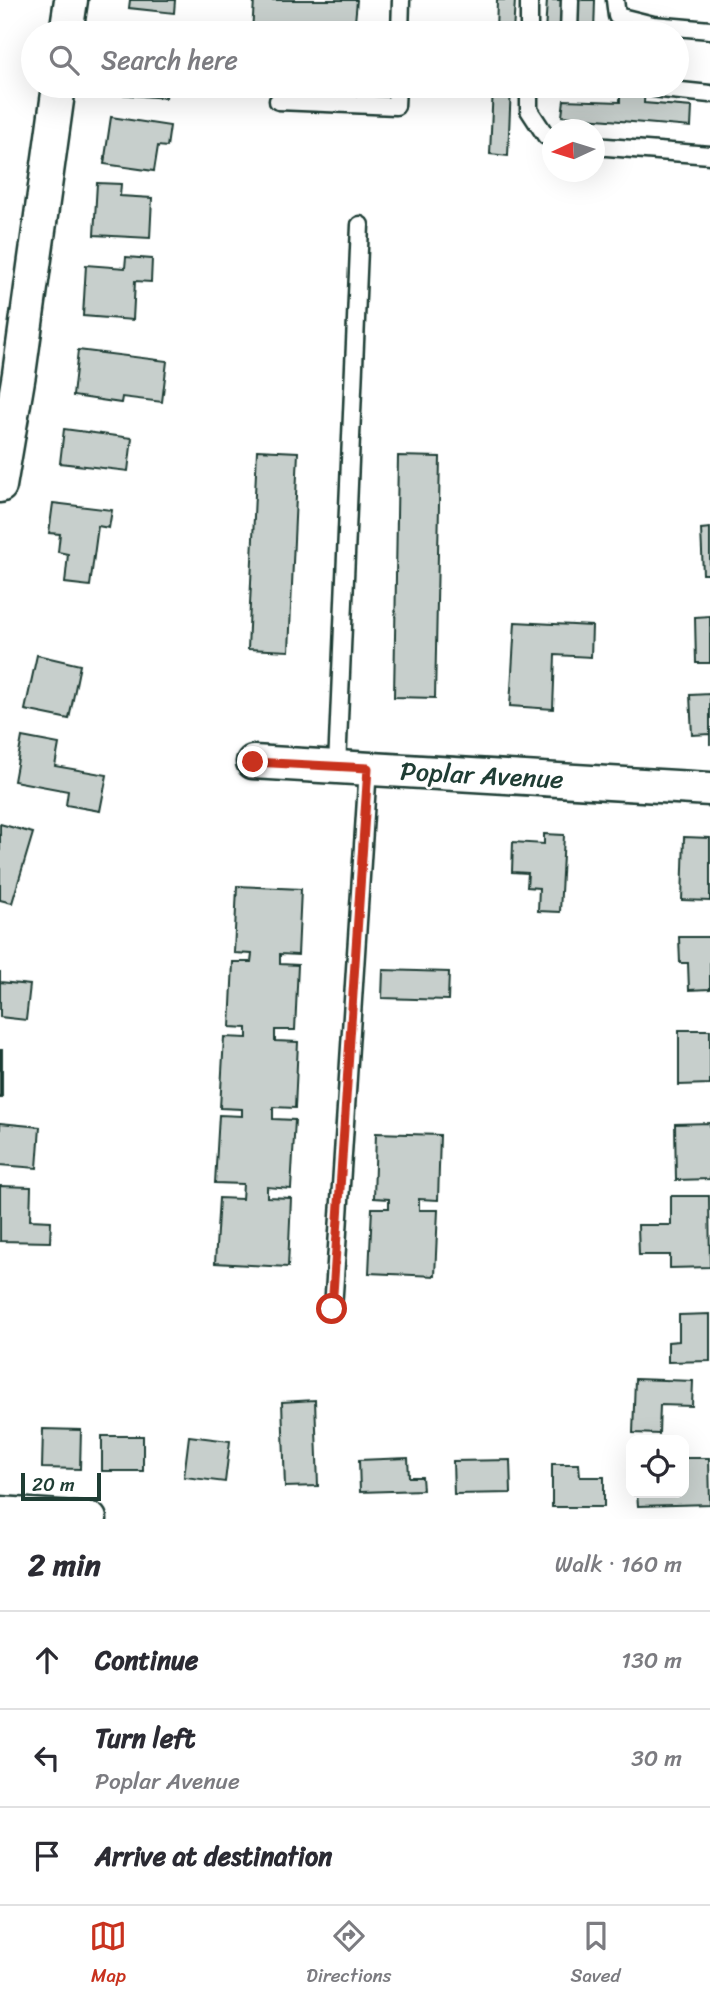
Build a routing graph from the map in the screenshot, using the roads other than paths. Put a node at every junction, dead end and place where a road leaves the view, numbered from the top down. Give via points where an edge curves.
1 (71, 0) edge
2 (401, 0) edge
3 (529, 0) edge
4 (570, 0) edge
5 (615, 0) edge
6 (68, 21) edge
7 (400, 21) edge
8 (529, 21) edge
9 (569, 21) edge
10 (637, 21) edge
11 (689, 28) edge
12 (710, 30) edge
13 (689, 92) edge
14 (710, 94) edge
15 (57, 98) edge
16 (396, 98) edge
17 (529, 98) edge
18 (278, 101) dead end
19 (542, 130) edge
20 (605, 147) edge
21 (710, 155) edge
22 (360, 225) dead end
23 (9, 373) edge
24 (0, 486) edge
25 (253, 762) dead end
26 (352, 768) junction
27 (710, 789) edge
28 (332, 1309) dead end
29 (0, 1513) edge
30 (90, 1519) edge

1 - 6 street
2 - 7 lane
3 - 8 lane
4 - 9 lane
5 - 10 lane via 617,16
11 - 12 lane
13 - 14 lane
15 - 23 street
16 - 18 lane via 396,106
17 - 19 lane via 529,110
20 - 21 lane
22 - 26 lane
23 - 24 street
25 - 26 street, Poplar Avenue
26 - 27 street, Poplar Avenue
26 - 28 lane
29 - 30 street

